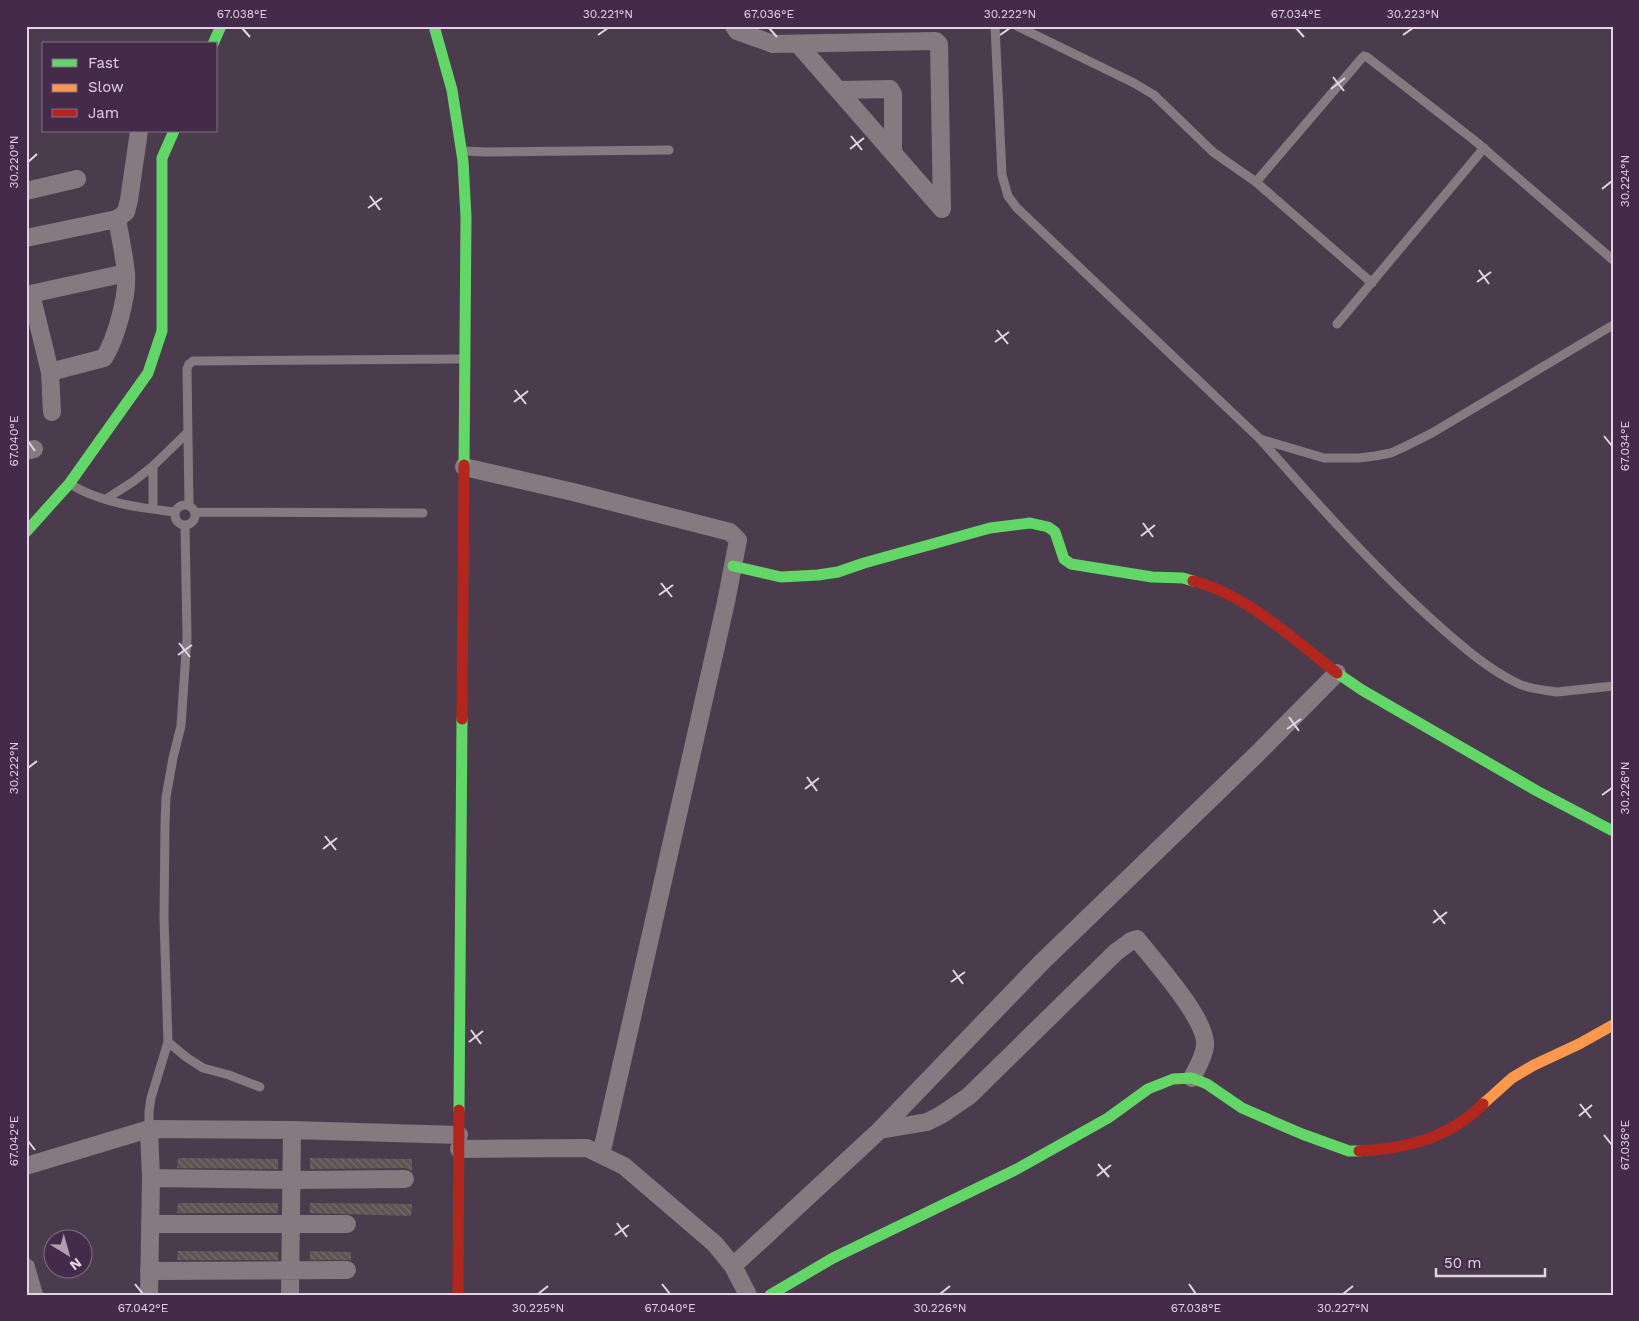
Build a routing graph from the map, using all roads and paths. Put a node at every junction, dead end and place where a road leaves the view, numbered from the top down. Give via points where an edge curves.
1 (220, 26) edge
2 (434, 26) edge
3 (734, 26) edge
4 (995, 26) edge
5 (1017, 26) edge
6 (214, 42) edge
7 (798, 44) junction
8 (838, 90) junction
9 (139, 132) edge
10 (174, 132) edge
11 (1484, 148) junction
12 (669, 150) dead end
13 (461, 151) junction
14 (894, 153) junction
15 (77, 179) dead end
16 (1256, 182) junction
17 (26, 191) edge
18 (117, 219) junction
19 (26, 238) edge
20 (1613, 260) edge
21 (126, 273) junction
22 (1372, 283) junction
23 (29, 295) edge
24 (1337, 324) dead end
25 (1613, 324) edge
26 (465, 359) junction
27 (50, 372) junction
28 (52, 412) dead end
29 (188, 432) junction
30 (1260, 439) junction
31 (153, 466) junction
32 (464, 467) junction
33 (69, 484) junction
34 (106, 498) junction
35 (189, 505) junction
36 (153, 509) junction
37 (175, 512) junction
38 (196, 512) junction
39 (423, 513) dead end
40 (185, 525) junction
41 (26, 532) edge
42 (733, 566) junction
43 (1337, 674) junction
44 (1613, 686) edge
45 (1613, 831) edge
46 (1613, 1025) edge
47 (168, 1042) junction
48 (1192, 1078) junction
49 (260, 1087) dead end
50 (149, 1129) junction
51 (292, 1130) junction
52 (880, 1130) junction
53 (459, 1142) junction
54 (601, 1155) junction
55 (26, 1166) edge
56 (151, 1178) junction
57 (405, 1179) dead end
58 (292, 1180) junction
59 (150, 1224) junction
60 (291, 1224) junction
61 (347, 1224) dead end
62 (733, 1266) junction
63 (26, 1267) edge
64 (347, 1270) dead end
65 (149, 1271) junction
66 (291, 1271) junction
67 (34, 1295) edge
68 (149, 1295) edge
69 (290, 1295) edge
70 (458, 1295) edge
71 (748, 1295) edge
72 (770, 1295) edge

1 - 6 street
2 - 13 street via 452,90
3 - 7 street via 737,31 773,44
4 - 30 lane via 1002,175 1008,196
5 - 16 lane via 1154,96 1213,152
7 - 8 street
7 - 14 street via 936,41 939,44 942,209
8 - 14 street
8 - 14 street via 890,89 893,94
9 - 18 street via 126,212
10 - 33 street via 162,158 162,331 148,372
11 - 16 lane via 1364,56
11 - 20 lane
11 - 22 lane
12 - 13 lane
13 - 26 street via 466,217
15 - 17 street
16 - 22 lane
18 - 19 street
18 - 21 street
21 - 23 street
21 - 27 street via 125,294 112,346 104,358
22 - 24 lane
23 - 27 street
25 - 30 lane via 1432,433 1391,453 1359,458 1324,458
26 - 29 lane via 193,361 187,369
26 - 32 street
27 - 28 street
29 - 31 lane
29 - 35 lane
30 - 44 lane via 1376,566 1445,632 1483,663 1521,685 1548,691
31 - 34 lane
31 - 36 lane
32 - 42 street via 730,532 738,540
32 - 53 street
33 - 34 lane via 83,492
33 - 41 street
34 - 36 lane
35 - 37 lane via 183,504
35 - 38 lane
36 - 37 lane
37 - 40 lane via 178,522
38 - 39 lane
38 - 40 lane via 192,523
40 - 47 lane via 187,636 181,726 166,797 164,824
42 - 43 street via 781,577 818,575 990,528 1030,523 1055,532 1064,559 1072,564 1152,577 1183,578 1226,593 1261,615
42 - 54 street
43 - 45 street via 1437,735
43 - 52 street via 1042,962
46 - 48 street via 1512,1078 1455,1127 1442,1134 1380,1150 1349,1151 1302,1134 1242,1108
47 - 49 lane via 203,1068
47 - 50 lane via 151,1098
48 - 52 street via 1206,1044 1202,1028 1137,939 1116,952 969,1096 927,1122
48 - 72 street via 1173,1079 1148,1089 1108,1118 1017,1169 833,1258
50 - 51 street
50 - 55 street
50 - 56 street
51 - 53 street
51 - 58 street
52 - 62 street
53 - 54 street via 587,1148
53 - 70 street
54 - 62 street via 624,1166 715,1244
56 - 58 street
56 - 59 street
57 - 58 street
58 - 60 street
59 - 60 street
59 - 65 street
60 - 61 street
60 - 66 street
62 - 71 street
63 - 67 street
64 - 66 street
65 - 66 street
65 - 68 street
66 - 69 street

